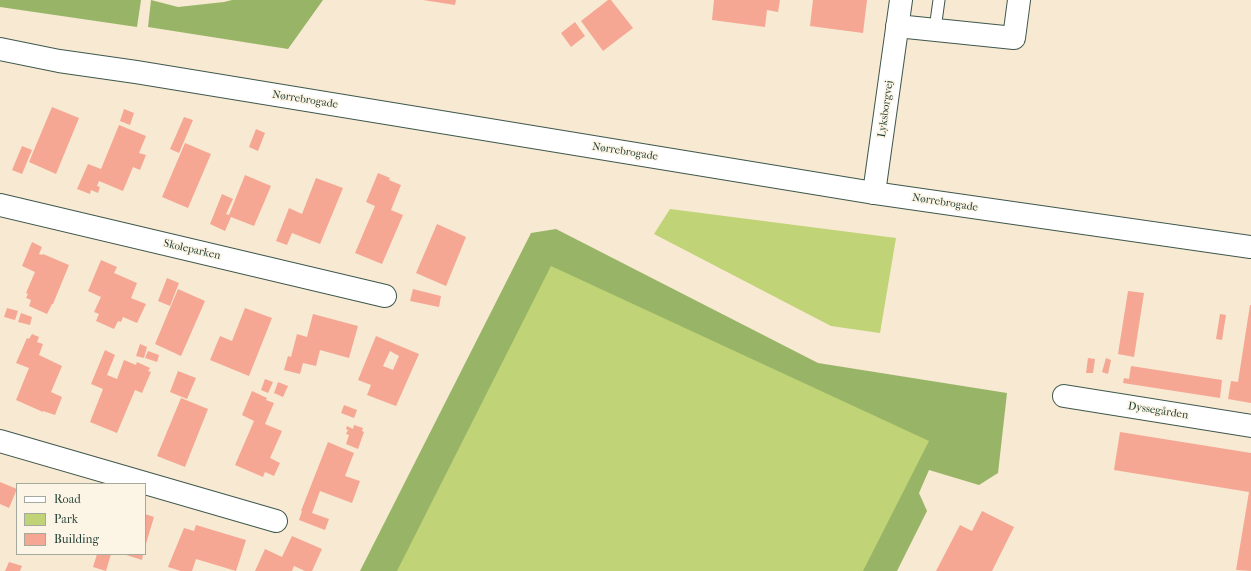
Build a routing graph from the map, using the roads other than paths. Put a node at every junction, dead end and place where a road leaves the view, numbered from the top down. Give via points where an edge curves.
1 (901, 0) edge
2 (939, 0) edge
3 (1019, 0) edge
4 (897, 26) junction
5 (935, 29) junction
6 (0, 49) edge
7 (874, 193) junction
8 (0, 205) edge
9 (1251, 247) edge
10 (385, 296) dead end
11 (1064, 396) dead end
12 (1251, 426) edge
13 (0, 441) edge
14 (145, 483) edge
15 (146, 483) edge
16 (276, 521) dead end

1 - 4 street, Lyksborgvej
2 - 5 lane
3 - 5 street via 1014,38
4 - 5 street
4 - 7 street, Lyksborgvej
6 - 7 street, Nørrebrogade via 59,61
7 - 9 street, Nørrebrogade
8 - 10 street, Skoleparken
11 - 12 street, Dyssegården
13 - 14 street
15 - 16 street

